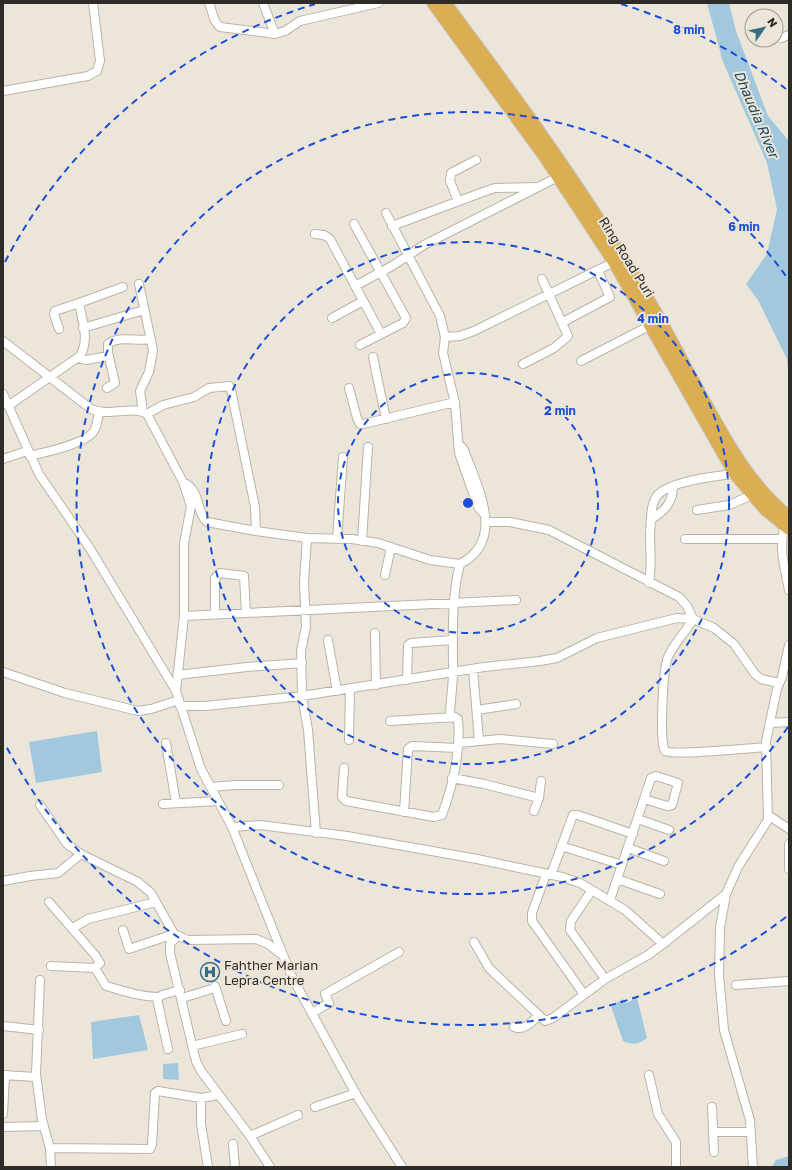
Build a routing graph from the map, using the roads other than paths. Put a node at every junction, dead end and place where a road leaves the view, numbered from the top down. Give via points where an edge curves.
1 (93, 3) edge
2 (209, 3) edge
3 (263, 3) edge
4 (378, 3) edge
5 (433, 3) edge
6 (445, 3) edge
7 (275, 34) junction
8 (3, 91) edge
9 (476, 160) dead end
10 (558, 177) junction
11 (538, 187) junction
12 (458, 201) junction
13 (386, 213) dead end
14 (354, 224) dead end
15 (392, 226) junction
16 (315, 234) dead end
17 (408, 255) junction
18 (614, 262) junction
19 (598, 270) junction
20 (381, 272) junction
21 (542, 279) dead end
22 (139, 284) dead end
23 (123, 286) dead end
24 (355, 286) junction
25 (550, 295) junction
26 (363, 301) junction
27 (79, 303) junction
28 (144, 310) junction
29 (332, 318) dead end
30 (563, 322) junction
31 (651, 325) junction
32 (84, 328) junction
33 (59, 329) dead end
34 (381, 334) junction
35 (446, 337) junction
36 (151, 339) junction
37 (3, 341) edge
38 (360, 345) dead end
39 (109, 356) junction
40 (372, 357) dead end
41 (78, 358) junction
42 (581, 361) dead end
43 (523, 364) dead end
44 (50, 378) junction
45 (107, 388) dead end
46 (349, 388) dead end
47 (3, 394) edge
48 (455, 402) junction
49 (8, 406) junction
50 (99, 412) junction
51 (145, 413) junction
52 (386, 419) junction
53 (368, 446) dead end
54 (29, 453) junction
55 (343, 457) dead end
56 (3, 459) edge
57 (735, 474) junction
58 (183, 482) junction
59 (673, 487) junction
60 (752, 495) junction
61 (697, 510) dead end
62 (486, 518) junction
63 (652, 519) junction
64 (788, 524) edge
65 (256, 531) junction
66 (307, 538) junction
67 (336, 538) junction
68 (685, 539) dead end
69 (781, 539) junction
70 (362, 541) junction
71 (391, 547) junction
72 (460, 564) junction
73 (385, 575) dead end
74 (649, 583) junction
75 (789, 590) edge
76 (516, 600) dead end
77 (453, 603) junction
78 (305, 610) junction
79 (246, 613) junction
80 (215, 614) junction
81 (184, 616) junction
82 (693, 619) junction
83 (375, 633) dead end
84 (328, 640) dead end
85 (452, 640) junction
86 (789, 645) edge
87 (302, 663) junction
88 (473, 669) junction
89 (3, 672) edge
90 (453, 672) junction
91 (177, 675) junction
92 (407, 680) junction
93 (779, 683) junction
94 (376, 685) junction
95 (350, 690) junction
96 (176, 691) junction
97 (337, 691) junction
98 (302, 696) junction
99 (179, 703) junction
100 (516, 704) dead end
101 (477, 710) junction
102 (450, 718) junction
103 (390, 721) dead end
104 (789, 722) edge
105 (770, 723) junction
106 (349, 740) dead end
107 (479, 742) junction
108 (166, 743) dead end
109 (553, 744) dead end
110 (458, 745) junction
111 (766, 747) junction
112 (344, 768) dead end
113 (452, 778) junction
114 (541, 781) dead end
115 (279, 785) dead end
116 (211, 787) junction
117 (539, 798) junction
118 (644, 799) junction
119 (218, 801) junction
120 (176, 803) junction
121 (163, 804) dead end
122 (40, 805) dead end
123 (534, 811) dead end
124 (404, 812) junction
125 (768, 815) junction
126 (638, 819) junction
127 (232, 827) junction
128 (789, 829) edge
129 (669, 830) dead end
130 (316, 833) junction
131 (632, 834) junction
132 (789, 844) edge
133 (561, 846) junction
134 (628, 848) junction
135 (81, 854) junction
136 (664, 861) dead end
137 (622, 865) junction
138 (789, 869) edge
139 (549, 875) junction
140 (617, 879) junction
141 (3, 881) edge
142 (592, 890) junction
143 (660, 894) dead end
144 (726, 894) junction
145 (610, 900) junction
146 (49, 902) dead end
147 (156, 902) junction
148 (73, 928) junction
149 (122, 930) dead end
150 (175, 935) junction
151 (474, 942) dead end
152 (663, 944) junction
153 (399, 952) dead end
154 (281, 955) junction
155 (51, 966) dead end
156 (95, 968) junction
157 (605, 979) junction
158 (40, 980) dead end
159 (789, 981) edge
160 (736, 984) dead end
161 (181, 994) junction
162 (583, 994) junction
163 (159, 997) junction
164 (312, 1013) junction
165 (539, 1015) junction
166 (226, 1020) dead end
167 (3, 1026) edge
168 (514, 1028) dead end
169 (39, 1030) junction
170 (242, 1034) dead end
171 (192, 1046) junction
172 (168, 1050) dead end
173 (4, 1075) edge
174 (649, 1075) dead end
175 (36, 1077) junction
176 (356, 1093) junction
177 (219, 1095) junction
178 (201, 1098) junction
179 (315, 1107) dead end
180 (712, 1107) dead end
181 (3, 1114) edge
182 (298, 1115) dead end
183 (44, 1126) junction
184 (3, 1127) edge
185 (713, 1132) junction
186 (751, 1132) junction
187 (250, 1136) junction
188 (233, 1144) dead end
189 (50, 1148) junction
190 (714, 1152) dead end
191 (51, 1167) edge
192 (208, 1167) edge
193 (235, 1167) edge
194 (270, 1167) edge
195 (402, 1167) edge
196 (676, 1167) edge
197 (753, 1167) edge

1 - 8 street via 100,61 97,71 88,76
2 - 7 street via 214,21 220,27
3 - 7 street
4 - 7 street via 300,21
5 - 10 highway, Ring Road Puri
6 - 64 highway, Ring Road Puri via 529,116 626,262 743,468
9 - 12 street via 451,173 450,181
10 - 11 street
10 - 18 highway, Ring Road Puri
11 - 12 street via 495,188
11 - 17 street
12 - 15 street
13 - 15 street
14 - 20 street
15 - 17 street
16 - 24 street via 330,239
17 - 20 street
17 - 35 street via 434,305
18 - 19 street
18 - 31 highway, Ring Road Puri
19 - 25 street
19 - 30 street via 610,297
20 - 24 street
20 - 34 street via 406,318 403,323
21 - 25 street
22 - 28 street
23 - 27 street
24 - 26 street
25 - 30 street
25 - 35 street via 474,331
26 - 29 street
26 - 34 street
27 - 32 street
27 - 33 street via 55,311
28 - 32 street
28 - 36 street
30 - 43 street via 568,333 566,338 554,348
31 - 42 street
31 - 57 highway, Ring Road Puri
32 - 41 street via 85,349
34 - 38 street
35 - 48 street via 443,353
36 - 39 street via 136,341 122,338 111,342 108,348
36 - 51 street via 153,358 140,390
37 - 44 street
39 - 41 street via 86,360
39 - 45 street via 115,384
40 - 52 street
41 - 44 street
44 - 49 street
44 - 50 street via 83,404
46 - 52 street via 360,424
47 - 49 street
48 - 52 street
48 - 62 street via 458,454 478,507
49 - 54 street
50 - 51 street
50 - 54 street via 94,431 88,437 73,444
51 - 58 street
51 - 65 street via 163,405 194,397 209,388 230,388 255,507
53 - 70 street
54 - 56 street
54 - 96 street via 39,474 89,547
55 - 67 street
57 - 59 street via 699,478
57 - 60 highway, Ring Road Puri
58 - 65 street via 193,490 207,522
58 - 81 street via 191,506 184,544
59 - 63 street via 670,504
59 - 63 street via 657,497
60 - 61 street via 729,505
60 - 64 highway, Ring Road Puri via 765,509
62 - 72 street via 481,544 469,560
62 - 74 street via 549,530
63 - 74 street via 652,569
64 - 69 street
65 - 66 street
66 - 67 street
66 - 78 street
67 - 70 street
68 - 69 street
69 - 75 street
70 - 71 street
71 - 72 street via 430,560
71 - 73 street
72 - 77 street
74 - 82 street via 679,597
76 - 77 street
77 - 78 street
77 - 85 street
78 - 79 street
78 - 87 street
79 - 80 street
79 - 80 street via 244,576 220,573 215,578
80 - 81 street
81 - 91 street
82 - 88 street via 677,618 605,635 557,658
82 - 93 street via 726,636 754,674 761,679
82 - 111 street via 671,652 665,666 663,749 668,753 688,753
83 - 94 street
84 - 97 street
85 - 90 street
85 - 92 street via 408,645
86 - 93 street
87 - 91 street via 247,666
87 - 98 street
88 - 90 street
88 - 101 street
89 - 99 street via 65,693 138,711
90 - 92 street
90 - 102 street
91 - 96 street
92 - 94 street
93 - 105 street
94 - 95 street
95 - 97 street
95 - 106 street
96 - 99 street
97 - 98 street
98 - 99 street via 212,705
98 - 130 street via 308,730
99 - 116 street via 201,769
100 - 101 street
101 - 107 street
102 - 103 street
102 - 110 street via 458,719
104 - 105 street
105 - 111 street
107 - 109 street via 505,739
107 - 110 street
108 - 120 street
110 - 113 street
110 - 124 street via 412,746 408,749
111 - 125 street
112 - 124 street via 343,800
113 - 117 street
113 - 124 street via 449,796 440,817
114 - 117 street
115 - 116 street
116 - 119 street
117 - 123 street
118 - 118 street via 667,806 672,805 678,783 654,776
118 - 126 street
119 - 120 street
119 - 127 street
120 - 121 street
122 - 135 street via 67,844
125 - 128 street
125 - 144 street via 765,825 738,867
126 - 129 street
126 - 131 street
127 - 130 street via 260,825
127 - 154 street
130 - 139 street via 470,858
131 - 133 street via 575,814 571,818
131 - 134 street
132 - 138 street
133 - 137 street
133 - 139 street
134 - 136 street
134 - 137 street
135 - 141 street via 58,874
135 - 147 street via 138,882 151,893
137 - 140 street
139 - 142 street via 580,883
139 - 162 street via 532,913 532,921
140 - 143 street
140 - 145 street
142 - 145 street
142 - 157 street via 571,921 570,930
144 - 152 street
144 - 186 street via 718,961 724,1030 747,1104
145 - 152 street
146 - 148 street
147 - 148 street via 88,919
147 - 150 street
148 - 156 street via 98,959 100,963
149 - 150 street via 128,949
150 - 154 street via 188,940 256,939 268,944
150 - 161 street via 170,944 170,953
151 - 165 street via 489,968
152 - 157 street
153 - 164 street via 325,994 329,1003
154 - 164 street
155 - 156 street
156 - 163 street via 106,986 139,996
157 - 162 street
158 - 169 street
159 - 160 street
161 - 163 street
161 - 166 street via 215,987
161 - 171 street
162 - 165 street via 549,1020 545,1021
163 - 172 street via 157,1002
164 - 176 street
165 - 168 street via 525,1027
167 - 169 street
169 - 175 street
170 - 171 street
171 - 177 street via 201,1071
173 - 175 street
173 - 181 street
174 - 196 street via 658,1114 676,1142
175 - 183 street
176 - 179 street
176 - 195 street
177 - 178 street
177 - 187 street
178 - 189 street via 155,1092 150,1149
178 - 192 street via 201,1124
180 - 185 street
182 - 187 street
183 - 184 street
183 - 189 street
185 - 186 street
185 - 190 street
186 - 197 street
187 - 194 street
188 - 193 street
189 - 191 street

